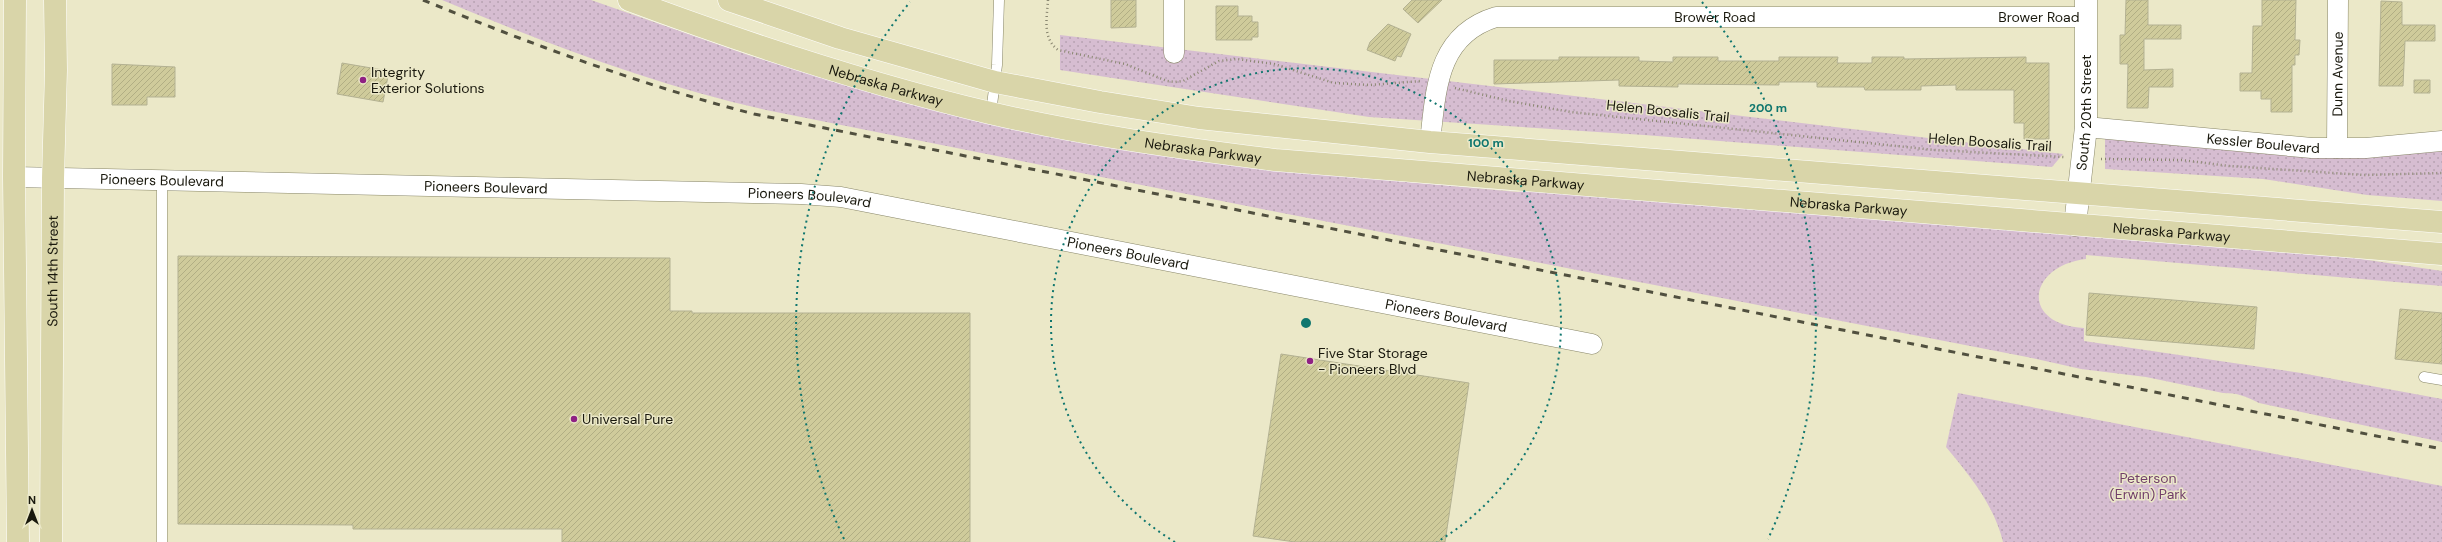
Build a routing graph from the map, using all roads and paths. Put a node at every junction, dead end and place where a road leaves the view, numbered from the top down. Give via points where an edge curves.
1 (15, 0) edge
2 (55, 0) edge
3 (629, 0) edge
4 (730, 0) edge
5 (999, 0) edge
6 (1048, 0) edge
7 (1174, 0) edge
8 (2338, 0) edge
9 (1822, 8) edge
10 (2086, 8) edge
11 (1174, 53) dead end
12 (995, 82) junction
13 (1438, 84) junction
14 (991, 113) junction
15 (2086, 128) junction
16 (2442, 141) edge
17 (1430, 142) junction
18 (2337, 148) junction
19 (2083, 158) junction
20 (2442, 173) edge
21 (14, 177) junction
22 (53, 178) junction
23 (162, 180) junction
24 (2079, 194) junction
25 (2442, 222) edge
26 (2075, 225) junction
27 (2442, 254) edge
28 (1592, 344) dead end
29 (2424, 378) dead end
30 (2442, 380) edge
31 (18, 542) edge
32 (51, 542) edge
33 (162, 542) edge

1 - 21 main road
2 - 22 main road, South 14th Street
3 - 14 main road, Nebraska Parkway via 732,38 808,62
4 - 12 main road via 840,38
5 - 12 lane
6 - 13 path, Helen Boosalis Trail via 1047,34 1052,45 1058,50 1125,64 1167,81 1183,81 1219,61 1236,59 1274,64 1334,83 1370,85 1420,81
7 - 11 street
8 - 18 street, Dunn Avenue
9 - 10 street, Brower Road
9 - 13 street, Brower Road via 1496,17 1470,27 1460,36 1446,58
10 - 15 street, South 20th Street
12 - 14 lane
12 - 17 main road via 1184,116
13 - 17 street, Brower Road
13 - 19 path, Helen Boosalis Trail via 1509,101 1571,112 1935,150
14 - 26 main road, Nebraska Parkway via 1159,145 1275,160
15 - 18 street, Kessler Boulevard
15 - 19 street, South 20th Street
16 - 18 street, Kessler Boulevard
17 - 24 main road
19 - 20 path, Helen Boosalis Trail via 2132,161 2182,160 2229,166 2364,175
19 - 24 street, South 20th Street
21 - 22 street, Pioneers Boulevard
21 - 31 main road
22 - 23 street, Pioneers Boulevard
22 - 32 main road, South 14th Street
23 - 28 street, Pioneers Boulevard via 841,197
23 - 33 lane
24 - 25 main road
24 - 26 street, South 20th Street
26 - 27 main road, Nebraska Parkway
29 - 30 lane

